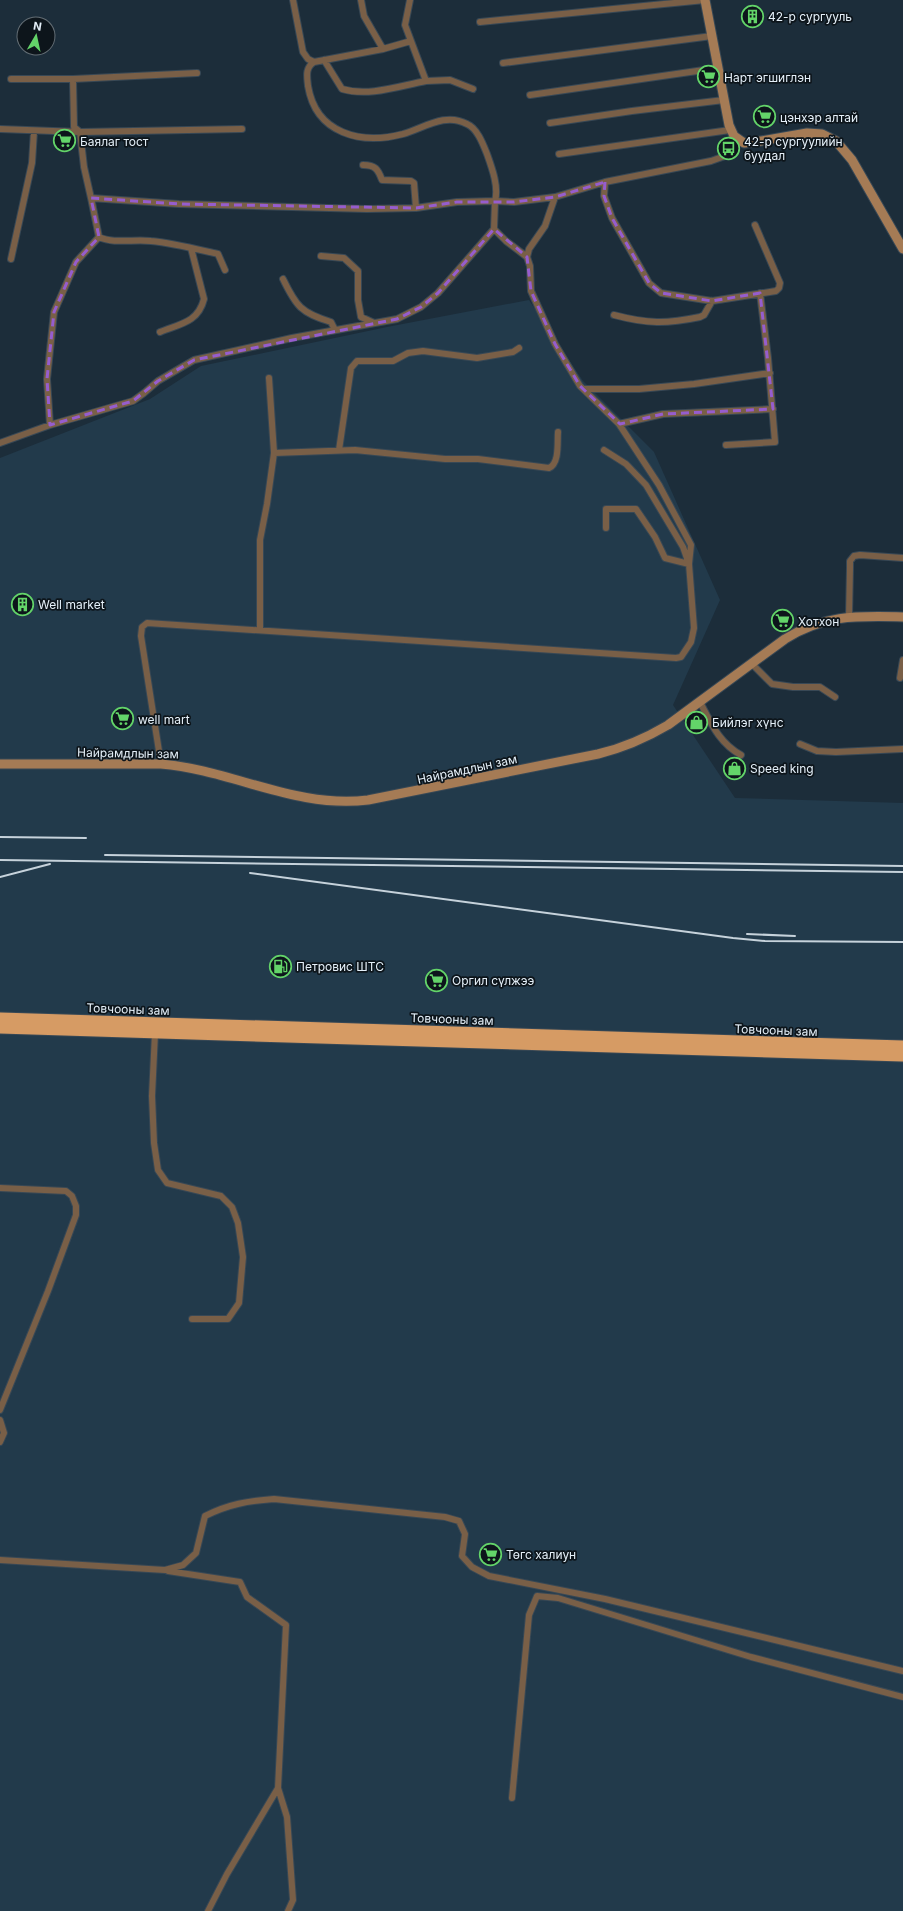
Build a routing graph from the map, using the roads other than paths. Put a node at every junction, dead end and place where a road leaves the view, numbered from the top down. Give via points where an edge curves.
1 (293, 0) edge
2 (361, 0) edge
3 (410, 0) edge
4 (705, 0) edge
5 (480, 22) dead end
6 (712, 36) junction
7 (411, 41) junction
8 (384, 49) junction
9 (324, 60) junction
10 (314, 62) junction
11 (503, 63) dead end
12 (718, 68) junction
13 (197, 73) dead end
14 (11, 79) dead end
15 (73, 79) junction
16 (426, 81) junction
17 (473, 89) dead end
18 (530, 95) dead end
19 (724, 100) junction
20 (550, 123) dead end
21 (0, 129) edge
22 (242, 129) dead end
23 (730, 130) junction
24 (34, 131) junction
25 (80, 132) junction
26 (740, 141) junction
27 (559, 154) dead end
28 (363, 165) dead end
29 (605, 182) junction
30 (555, 197) junction
31 (91, 198) junction
32 (495, 202) junction
33 (416, 208) junction
34 (755, 225) dead end
35 (494, 229) junction
36 (99, 237) junction
37 (191, 248) junction
38 (903, 249) edge
39 (321, 256) dead end
40 (527, 257) junction
41 (11, 259) dead end
42 (225, 270) dead end
43 (283, 278) dead end
44 (760, 293) junction
45 (712, 301) junction
46 (614, 315) dead end
47 (375, 323) junction
48 (335, 330) junction
49 (160, 332) dead end
50 (519, 348) dead end
51 (770, 373) junction
52 (269, 378) dead end
53 (585, 389) junction
54 (772, 409) junction
55 (619, 424) junction
56 (50, 425) junction
57 (558, 432) dead end
58 (0, 443) edge
59 (726, 445) dead end
60 (339, 450) junction
61 (604, 450) dead end
62 (274, 453) junction
63 (606, 528) dead end
64 (903, 558) edge
65 (689, 564) junction
66 (849, 616) junction
67 (903, 617) edge
68 (260, 630) junction
69 (903, 660) edge
70 (752, 664) junction
71 (900, 678) dead end
72 (835, 697) dead end
73 (700, 702) junction
74 (800, 744) dead end
75 (903, 749) edge
76 (741, 755) dead end
77 (0, 764) edge
78 (161, 764) junction
79 (0, 1018) edge
80 (0, 1028) edge
81 (154, 1033) junction
82 (903, 1046) edge
83 (903, 1056) edge
84 (0, 1188) edge
85 (192, 1319) dead end
86 (0, 1410) edge
87 (0, 1420) edge
88 (0, 1442) edge
89 (0, 1560) edge
90 (165, 1570) junction
91 (903, 1671) edge
92 (903, 1697) edge
93 (278, 1788) junction
94 (512, 1798) dead end
95 (208, 1911) edge
96 (288, 1911) edge

1 - 10 street via 303,52
2 - 8 street via 364,16
3 - 7 street via 404,25
4 - 5 street
4 - 6 main road
6 - 11 street
6 - 12 main road
7 - 8 street
7 - 16 street
8 - 9 street
9 - 10 street
9 - 16 street via 342,89 350,92 377,91
10 - 32 street via 308,66 307,72 314,108 329,124 350,136 402,134 441,121 461,121 472,127 490,163 495,183
12 - 18 street
12 - 19 main road
13 - 15 street
14 - 15 street
15 - 25 street via 74,127
16 - 17 street via 450,80
19 - 20 street
19 - 23 main road
21 - 24 street
22 - 25 street
23 - 26 main road
23 - 27 street
24 - 25 street
24 - 41 street via 32,163
25 - 31 street
26 - 29 street via 725,156 711,161
26 - 38 main road via 755,142 802,133 822,134 832,138 847,153
28 - 33 street via 375,166 382,180 414,183
29 - 30 street
29 - 45 street via 604,196 612,218 649,283 661,293
30 - 32 street
30 - 40 street via 545,226 529,249
31 - 33 street via 179,204
31 - 36 street
32 - 33 street via 457,202
32 - 35 street
34 - 44 street via 780,283 776,291
35 - 40 street
35 - 47 street via 438,293 421,307 397,318
36 - 37 street via 106,240 150,241
36 - 56 street via 76,262 54,312 47,379
37 - 42 street via 218,254
37 - 49 street via 204,299 202,308 190,321
39 - 47 street via 344,258 358,271 361,317
40 - 53 street via 531,291 554,344 580,386
43 - 48 street via 301,310 331,322
44 - 45 street
44 - 51 street
45 - 46 street via 700,317 662,324 635,321
47 - 48 street
48 - 56 street via 194,360 158,381 133,401
50 - 60 street via 513,352 477,358 424,350 408,353 393,361 358,361 351,368
51 - 53 street via 679,386
51 - 54 street
52 - 62 street
53 - 55 street
54 - 55 street via 663,414
54 - 59 street via 775,442
55 - 65 street via 659,485 688,538 692,551
56 - 58 street
57 - 60 street via 555,464 549,468 478,459 445,459
60 - 62 street
61 - 65 street via 626,464 646,485 678,537
62 - 68 street via 260,540
63 - 65 street via 606,509 636,509 665,558
64 - 66 street via 854,556 850,561
65 - 68 street via 694,628 691,642 681,657 676,658
66 - 67 main road, Найрамдлын зам
66 - 70 main road, Найрамдлын зам via 821,621 804,628
68 - 78 street via 151,622 142,628 141,636
69 - 71 street
70 - 72 street via 772,684 820,688
70 - 73 main road, Найрамдлын зам
73 - 76 street via 720,738
73 - 78 main road, Найрамдлын зам via 651,735 609,752 357,802 301,798 212,772
74 - 75 street via 817,750 836,752
77 - 78 main road, Найрамдлын зам
79 - 82 highway, Товчооны зам
80 - 81 highway, Товчооны зам
81 - 83 highway, Товчооны зам
81 - 85 street via 152,1096 158,1170 167,1183 221,1196 228,1202 238,1223 243,1257 239,1303 228,1319
84 - 86 street via 66,1191 72,1196 76,1215
87 - 88 street via 4,1433
89 - 90 street
90 - 91 street via 183,1565 196,1553 206,1516 223,1507 239,1503 274,1499 445,1517 459,1521 464,1534 462,1556 472,1567 489,1576 601,1598
90 - 93 street via 240,1582 248,1597 286,1625
92 - 94 street via 750,1657 558,1598 537,1596 529,1615
93 - 95 street
93 - 96 street via 287,1817 293,1900

